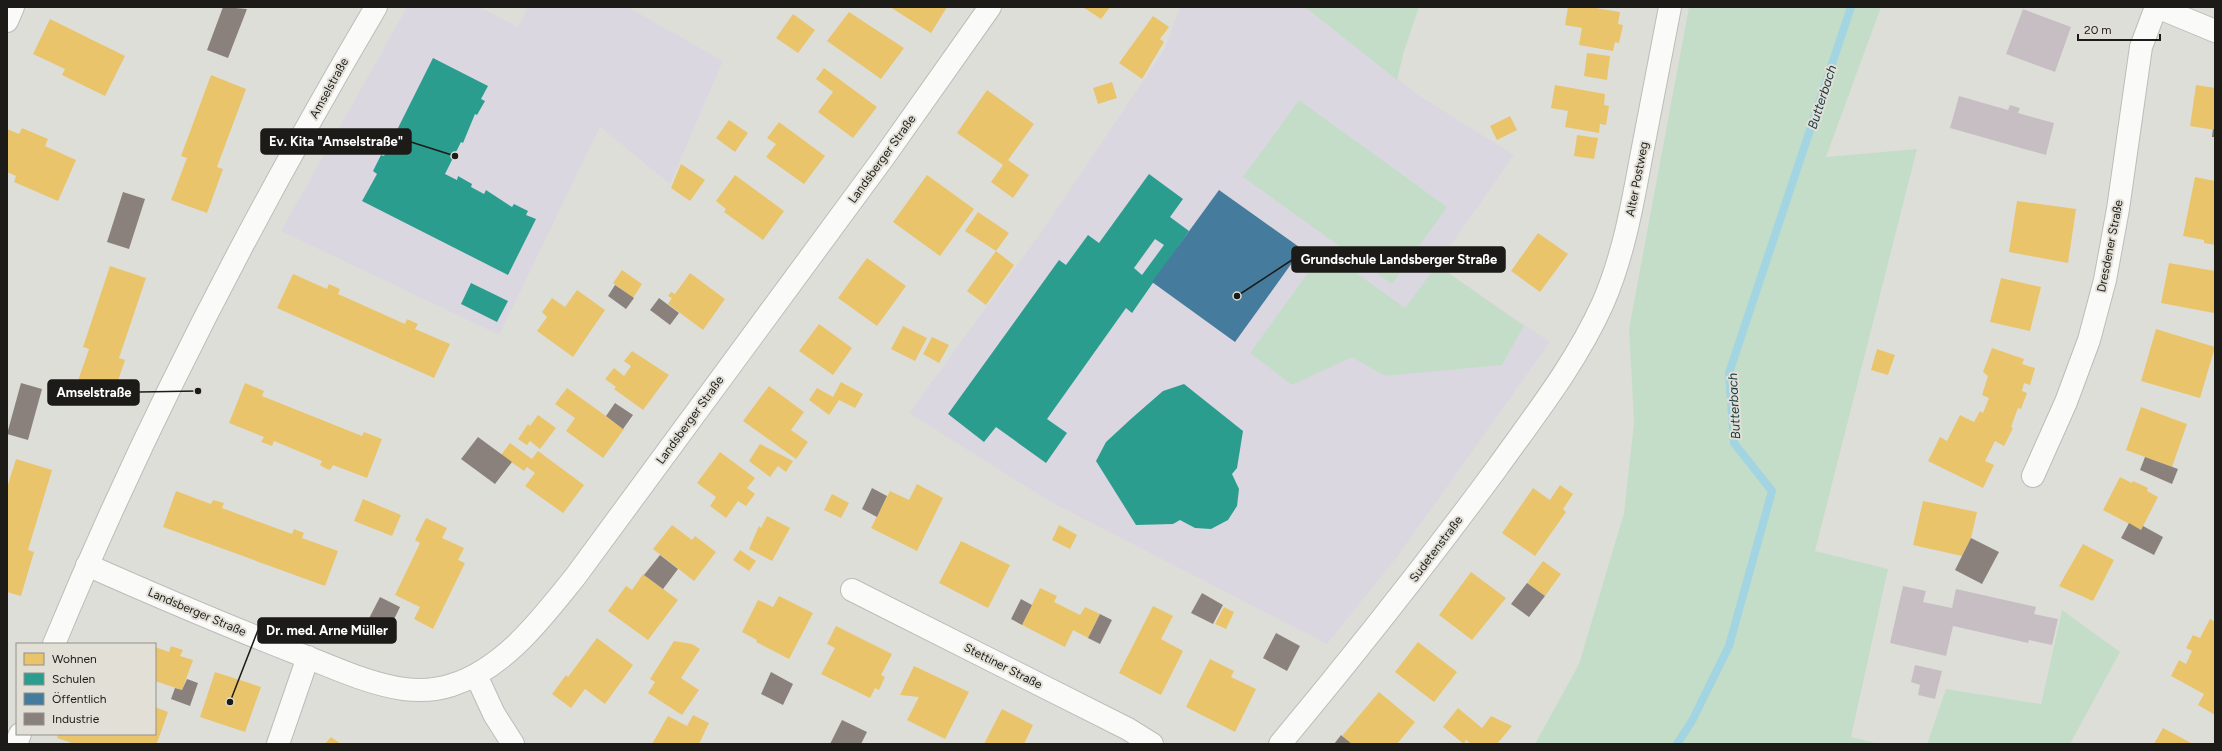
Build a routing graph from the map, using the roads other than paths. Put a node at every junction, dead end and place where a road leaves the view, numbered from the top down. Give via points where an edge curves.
1 (14, 7) edge
2 (376, 7) edge
3 (990, 7) edge
4 (1670, 7) edge
5 (2156, 7) edge
6 (7, 21) edge
7 (2215, 31) edge
8 (1582, 345) joint
9 (2033, 476) dead end
10 (87, 564) junction
11 (852, 590) dead end
12 (54, 643) edge
13 (308, 657) junction
14 (476, 675) junction
15 (278, 744) edge
16 (513, 744) edge
17 (1152, 744) edge
18 (1280, 744) edge

1 - 6 street
2 - 10 street, Amselstraße via 267,198 171,386
3 - 14 street, Landsberger Straße via 884,157 575,577 540,620 505,654
4 - 8 street, Alter Postweg via 1619,259 1604,302
5 - 7 street
5 - 9 street, Dresdener Straße via 2141,47 2118,209 2105,280 2089,340 2066,402
8 - 18 street, Sudetenstraße via 1553,390 1458,520 1359,649
10 - 12 street, Amselstraße
10 - 13 street, Landsberger Straße
11 - 17 street, Stettiner Straße via 1128,728
13 - 14 street, Landsberger Straße via 380,684 406,689 430,690 452,685
13 - 15 street
14 - 16 street via 494,714

